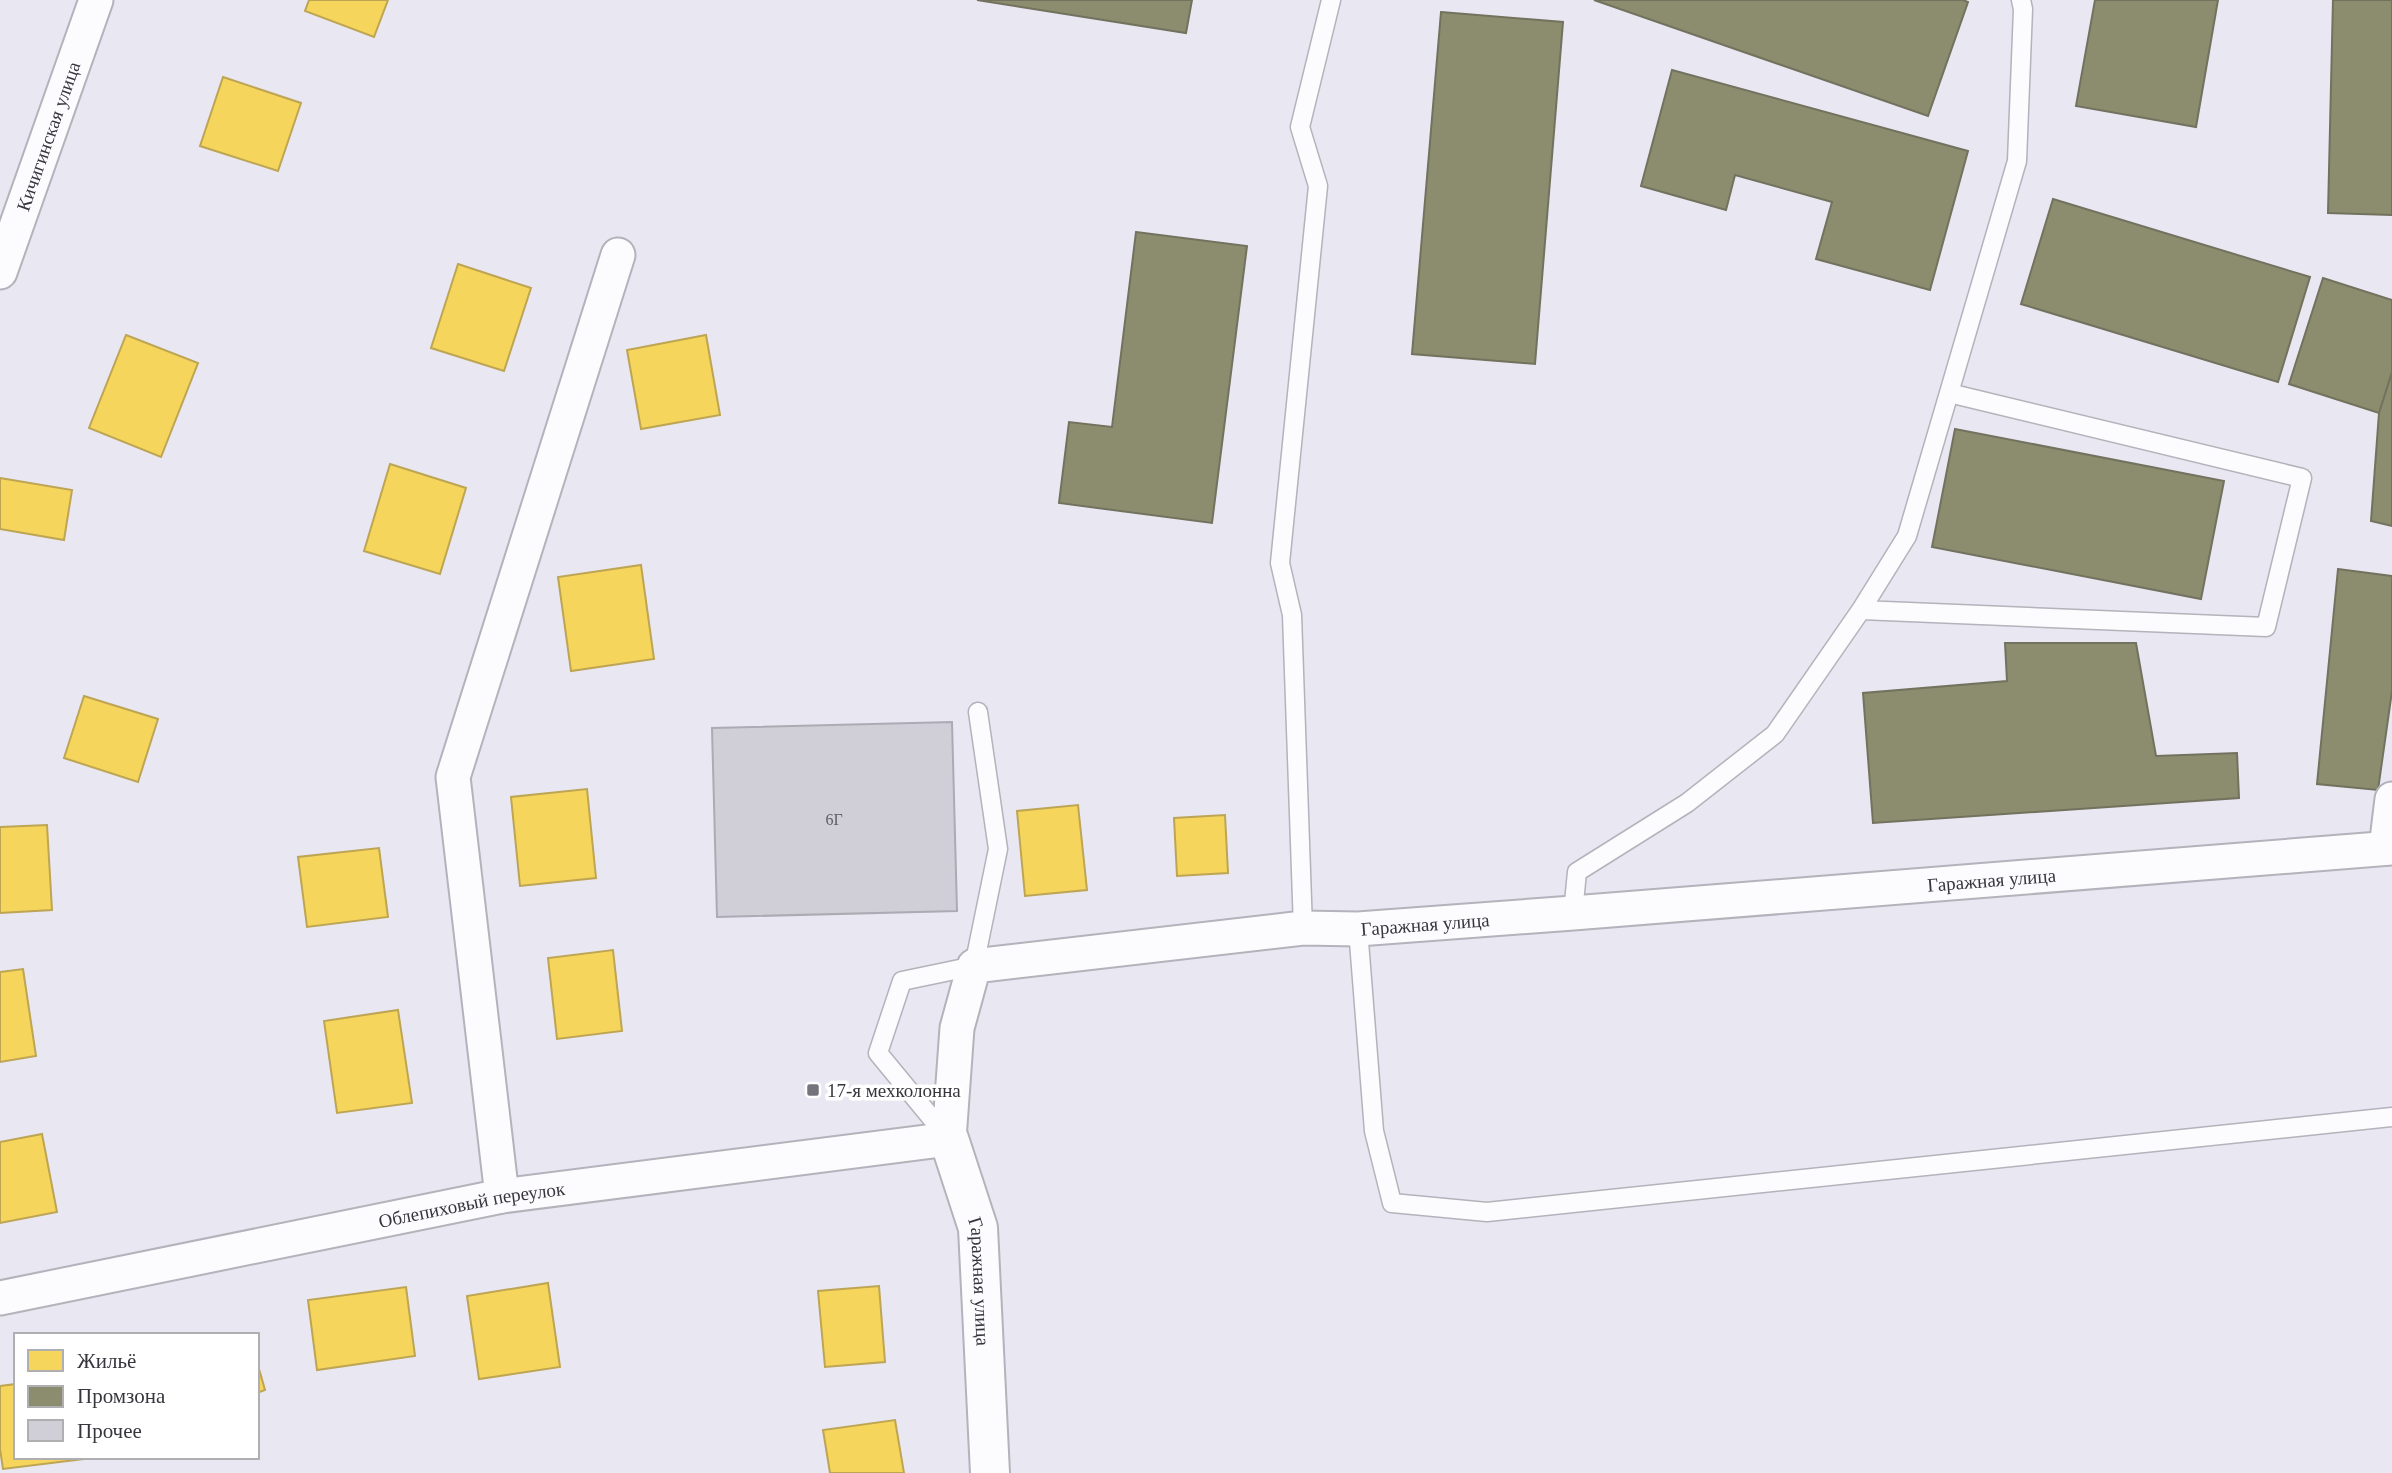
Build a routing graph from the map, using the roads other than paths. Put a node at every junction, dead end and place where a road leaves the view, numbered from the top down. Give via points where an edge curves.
1 (96, 0) edge
2 (1331, 0) edge
3 (2021, 0) edge
4 (618, 255) dead end
5 (0, 272) edge
6 (1949, 393) junction
7 (1861, 610) junction
8 (978, 712) dead end
9 (2392, 799) edge
10 (2389, 848) edge
11 (1573, 913) junction
12 (1303, 928) junction
13 (1358, 929) junction
14 (974, 966) junction
15 (2392, 1117) edge
16 (949, 1139) junction
17 (502, 1196) junction
18 (0, 1298) edge
19 (990, 1473) edge

1 - 5 street, Кичигинская улица
2 - 12 lane via 1300,127 1318,186 1280,563 1292,615
3 - 6 lane via 2017,161
4 - 17 street via 453,777
6 - 7 lane via 1907,536
6 - 7 lane via 2302,478 2266,627
7 - 11 lane via 1775,734 1687,803 1577,872
8 - 14 lane via 999,849
9 - 10 street
10 - 11 street, Гаражная улица
11 - 13 street, Гаражная улица
12 - 13 street, Гаражная улица
12 - 14 street, Гаражная улица
13 - 15 lane via 1374,1130 1392,1203 1487,1212
14 - 16 street, Гаражная улица via 957,1028
14 - 16 lane via 902,981 878,1053
16 - 17 street, Облепиховый переулок
16 - 19 street, Гаражная улица via 978,1228
17 - 18 street, Облепиховый переулок

